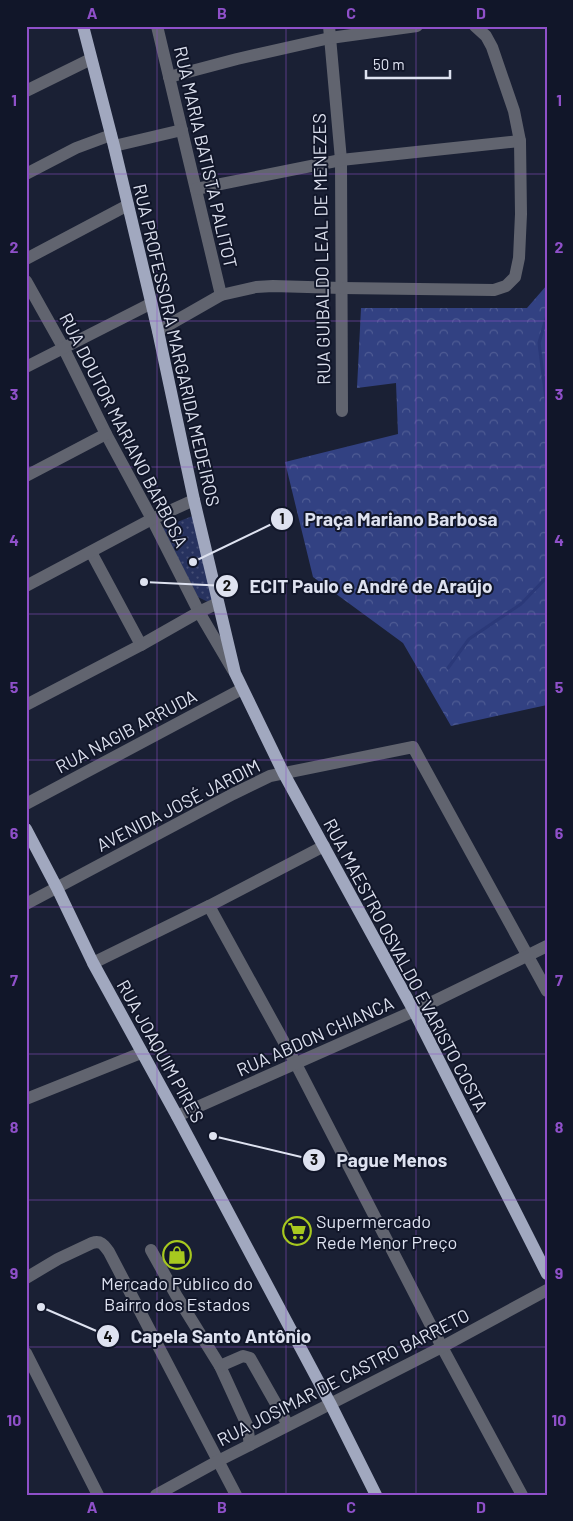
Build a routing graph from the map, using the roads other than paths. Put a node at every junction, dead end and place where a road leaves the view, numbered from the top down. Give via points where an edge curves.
1 (83, 26) edge
2 (157, 26) edge
3 (417, 26) edge
4 (475, 26) edge
5 (330, 32) edge
6 (91, 60) junction
7 (170, 77) junction
8 (26, 91) edge
9 (182, 130) junction
10 (112, 140) junction
11 (520, 141) junction
12 (341, 160) junction
13 (26, 174) edge
14 (196, 189) junction
15 (128, 205) junction
16 (26, 259) edge
17 (26, 282) edge
18 (342, 288) junction
19 (221, 295) junction
20 (150, 304) junction
21 (158, 331) junction
22 (63, 347) junction
23 (26, 367) edge
24 (342, 411) dead end
25 (106, 434) junction
26 (26, 476) edge
27 (194, 500) junction
28 (152, 519) junction
29 (91, 552) junction
30 (26, 586) edge
31 (218, 603) junction
32 (199, 612) junction
33 (141, 645) junction
34 (234, 673) junction
35 (242, 689) junction
36 (26, 705) edge
37 (284, 772) junction
38 (26, 804) edge
39 (26, 829) edge
40 (324, 846) junction
41 (57, 888) junction
42 (26, 904) edge
43 (209, 906) junction
44 (547, 946) edge
45 (528, 955) junction
46 (93, 963) junction
47 (547, 991) edge
48 (414, 1011) junction
49 (141, 1053) junction
50 (296, 1064) junction
51 (26, 1099) edge
52 (177, 1116) junction
53 (152, 1250) dead end
54 (547, 1274) edge
55 (26, 1278) edge
56 (547, 1290) edge
57 (442, 1347) junction
58 (26, 1353) edge
59 (220, 1366) junction
60 (330, 1403) junction
61 (288, 1425) junction
62 (250, 1445) junction
63 (218, 1460) junction
64 (98, 1495) edge
65 (156, 1495) edge
66 (236, 1495) edge
67 (376, 1495) edge
68 (522, 1495) edge

1 - 6 main road, RUA PROFESSORA MARGARIDA MEDEIROS
2 - 7 street, RUA MARIA BATISTA PALITOT
3 - 5 street
4 - 11 street via 492,47 514,111
5 - 7 street
5 - 12 street, RUA GUIBALDO LEAL DE MENEZES
6 - 8 street
6 - 10 main road, RUA PROFESSORA MARGARIDA MEDEIROS
7 - 9 street, RUA MARIA BATISTA PALITOT
9 - 10 street
9 - 14 street, RUA MARIA BATISTA PALITOT
10 - 13 street via 76,148
10 - 15 main road, RUA PROFESSORA MARGARIDA MEDEIROS
11 - 12 street
11 - 18 street via 519,258 515,277 506,286 494,290
12 - 14 street
12 - 18 street, RUA GUIBALDO LEAL DE MENEZES
14 - 19 street, RUA MARIA BATISTA PALITOT
15 - 16 street
15 - 20 main road, RUA PROFESSORA MARGARIDA MEDEIROS
17 - 22 street, RUA DOUTOR MARIANO BARBOSA
18 - 19 street via 273,286 245,288
18 - 24 street, RUA GUIBALDO LEAL DE MENEZES
19 - 21 street
20 - 21 main road, RUA PROFESSORA MARGARIDA MEDEIROS
20 - 22 street
21 - 27 main road, RUA PROFESSORA MARGARIDA MEDEIROS
22 - 23 street
22 - 25 street, RUA DOUTOR MARIANO BARBOSA
25 - 26 street
25 - 28 street, RUA DOUTOR MARIANO BARBOSA
27 - 28 street
27 - 31 main road, RUA PROFESSORA MARGARIDA MEDEIROS
28 - 29 street
28 - 32 street, RUA DOUTOR MARIANO BARBOSA
29 - 30 street
29 - 33 street
31 - 32 street
31 - 34 main road, RUA PROFESSORA MARGARIDA MEDEIROS
32 - 33 street
32 - 34 street, RUA DOUTOR MARIANO BARBOSA
33 - 36 street
34 - 35 main road, RUA MAESTRO OSVALDO EVARISTO COSTA
35 - 37 main road, RUA MAESTRO OSVALDO EVARISTO COSTA
35 - 38 street, RUA NAGIB ARRUDA
37 - 40 main road, RUA MAESTRO OSVALDO EVARISTO COSTA
37 - 41 street, AVENIDA JOSÉ JARDIM via 233,794
37 - 45 street, AVENIDA JOSÉ JARDIM via 413,747
39 - 41 main road, RUA JOAQUIM PIRES
40 - 43 street
40 - 48 main road, RUA MAESTRO OSVALDO EVARISTO COSTA
41 - 42 street, AVENIDA JOSÉ JARDIM
41 - 46 main road, RUA JOAQUIM PIRES
43 - 46 street
43 - 50 street
44 - 45 street, RUA ABDON CHIANCA
45 - 47 street
45 - 48 street, RUA ABDON CHIANCA
46 - 49 main road, RUA JOAQUIM PIRES
48 - 50 street, RUA ABDON CHIANCA
48 - 54 main road, RUA MAESTRO OSVALDO EVARISTO COSTA
49 - 51 street
49 - 52 main road, RUA JOAQUIM PIRES
50 - 52 street, RUA ABDON CHIANCA
50 - 57 street
52 - 60 main road, RUA JOAQUIM PIRES
53 - 59 street
55 - 63 street via 58,1259 96,1242 102,1243
56 - 57 street, RUA JOSIMAR DE CASTRO BARRETO
57 - 60 street, RUA JOSIMAR DE CASTRO BARRETO
57 - 68 street
58 - 64 street
59 - 61 street via 243,1356 250,1358
59 - 62 street via 247,1425
60 - 61 street, RUA JOSIMAR DE CASTRO BARRETO
60 - 67 main road, RUA JOAQUIM PIRES
61 - 62 street, RUA JOSIMAR DE CASTRO BARRETO
62 - 63 street, RUA JOSIMAR DE CASTRO BARRETO
63 - 65 street, RUA JOSIMAR DE CASTRO BARRETO
63 - 66 street

